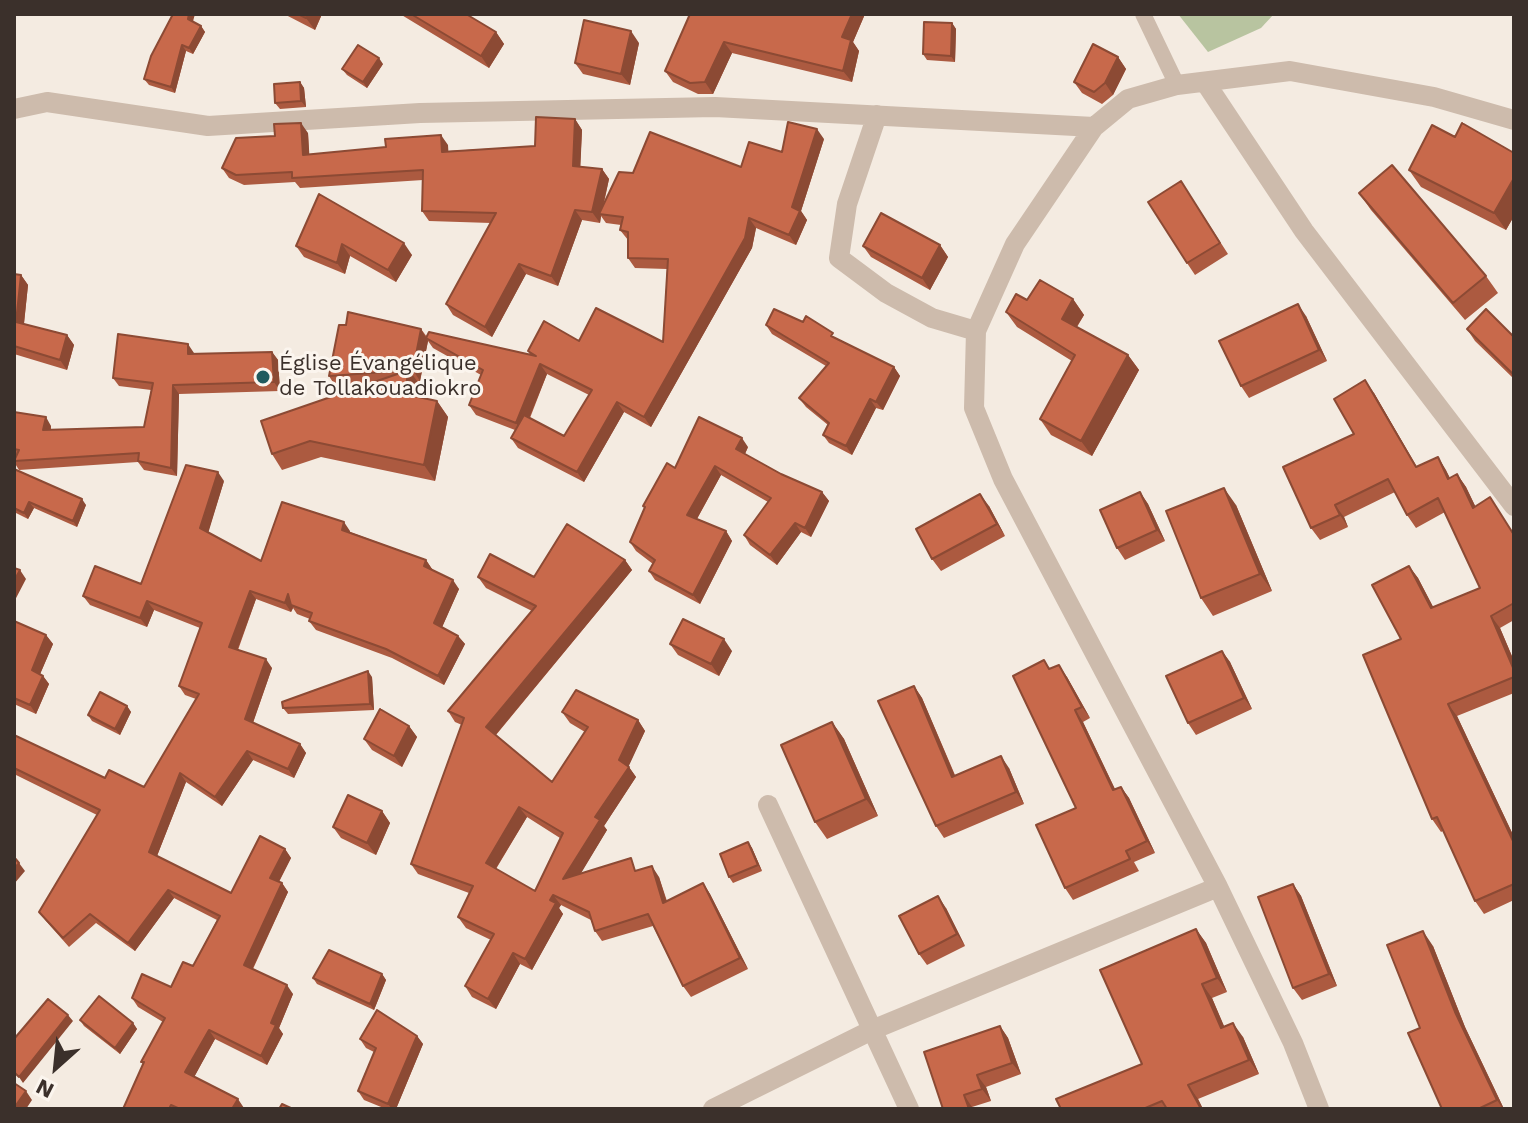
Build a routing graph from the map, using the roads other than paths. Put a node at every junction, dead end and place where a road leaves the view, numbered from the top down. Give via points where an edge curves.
1 (1143, 14) edge
2 (1205, 82) junction
3 (1177, 85) junction
4 (14, 109) edge
5 (877, 115) junction
6 (1514, 120) edge
7 (1094, 127) junction
8 (976, 331) junction
9 (1514, 506) edge
10 (768, 805) dead end
11 (1218, 887) junction
12 (872, 1030) junction
13 (713, 1109) edge
14 (909, 1109) edge
15 (1319, 1109) edge

1 - 3 lane
2 - 3 street
2 - 6 street via 1290,71 1434,97
2 - 9 street via 1304,231
3 - 7 street via 1128,99
4 - 5 street via 47,102 208,126 420,113 715,107
5 - 7 street
5 - 8 street via 847,204 839,258 921,312
7 - 8 street via 1015,244
8 - 11 street via 974,408 1003,479
10 - 12 street
11 - 12 street
11 - 15 street
12 - 13 street
12 - 14 street

